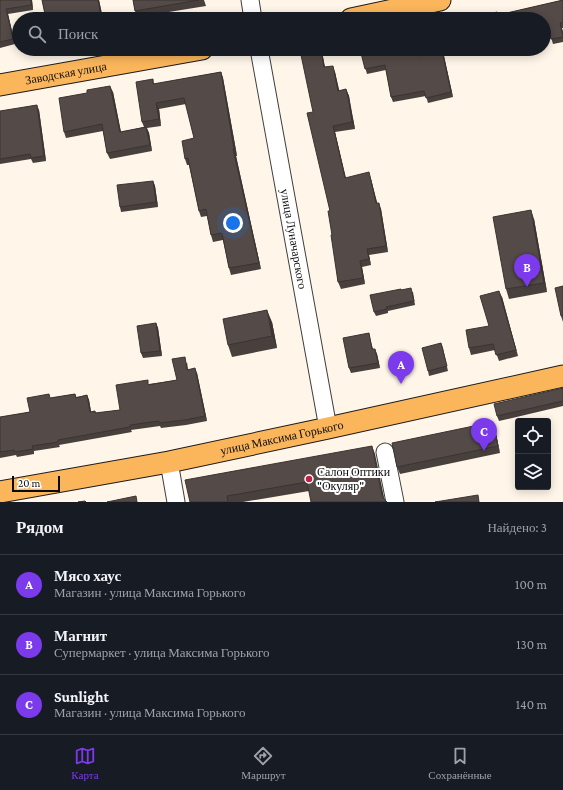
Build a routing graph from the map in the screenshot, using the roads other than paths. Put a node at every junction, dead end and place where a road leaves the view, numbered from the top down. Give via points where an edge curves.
1 (250, 0) edge
2 (440, 0) edge
3 (252, 12) edge
4 (384, 12) edge
5 (163, 56) edge
6 (260, 56) edge
7 (0, 85) edge
8 (563, 376) edge
9 (328, 428) junction
10 (385, 452) dead end
11 (169, 462) junction
12 (0, 492) edge
13 (176, 502) edge
14 (395, 502) edge

1 - 3 street
2 - 4 main road
5 - 7 main road, Заводская улица
6 - 9 street, улица Луначарского
8 - 9 main road, улица Максима Горького
9 - 11 main road, улица Максима Горького
10 - 14 street
11 - 12 main road, улица Максима Горького
11 - 13 street

